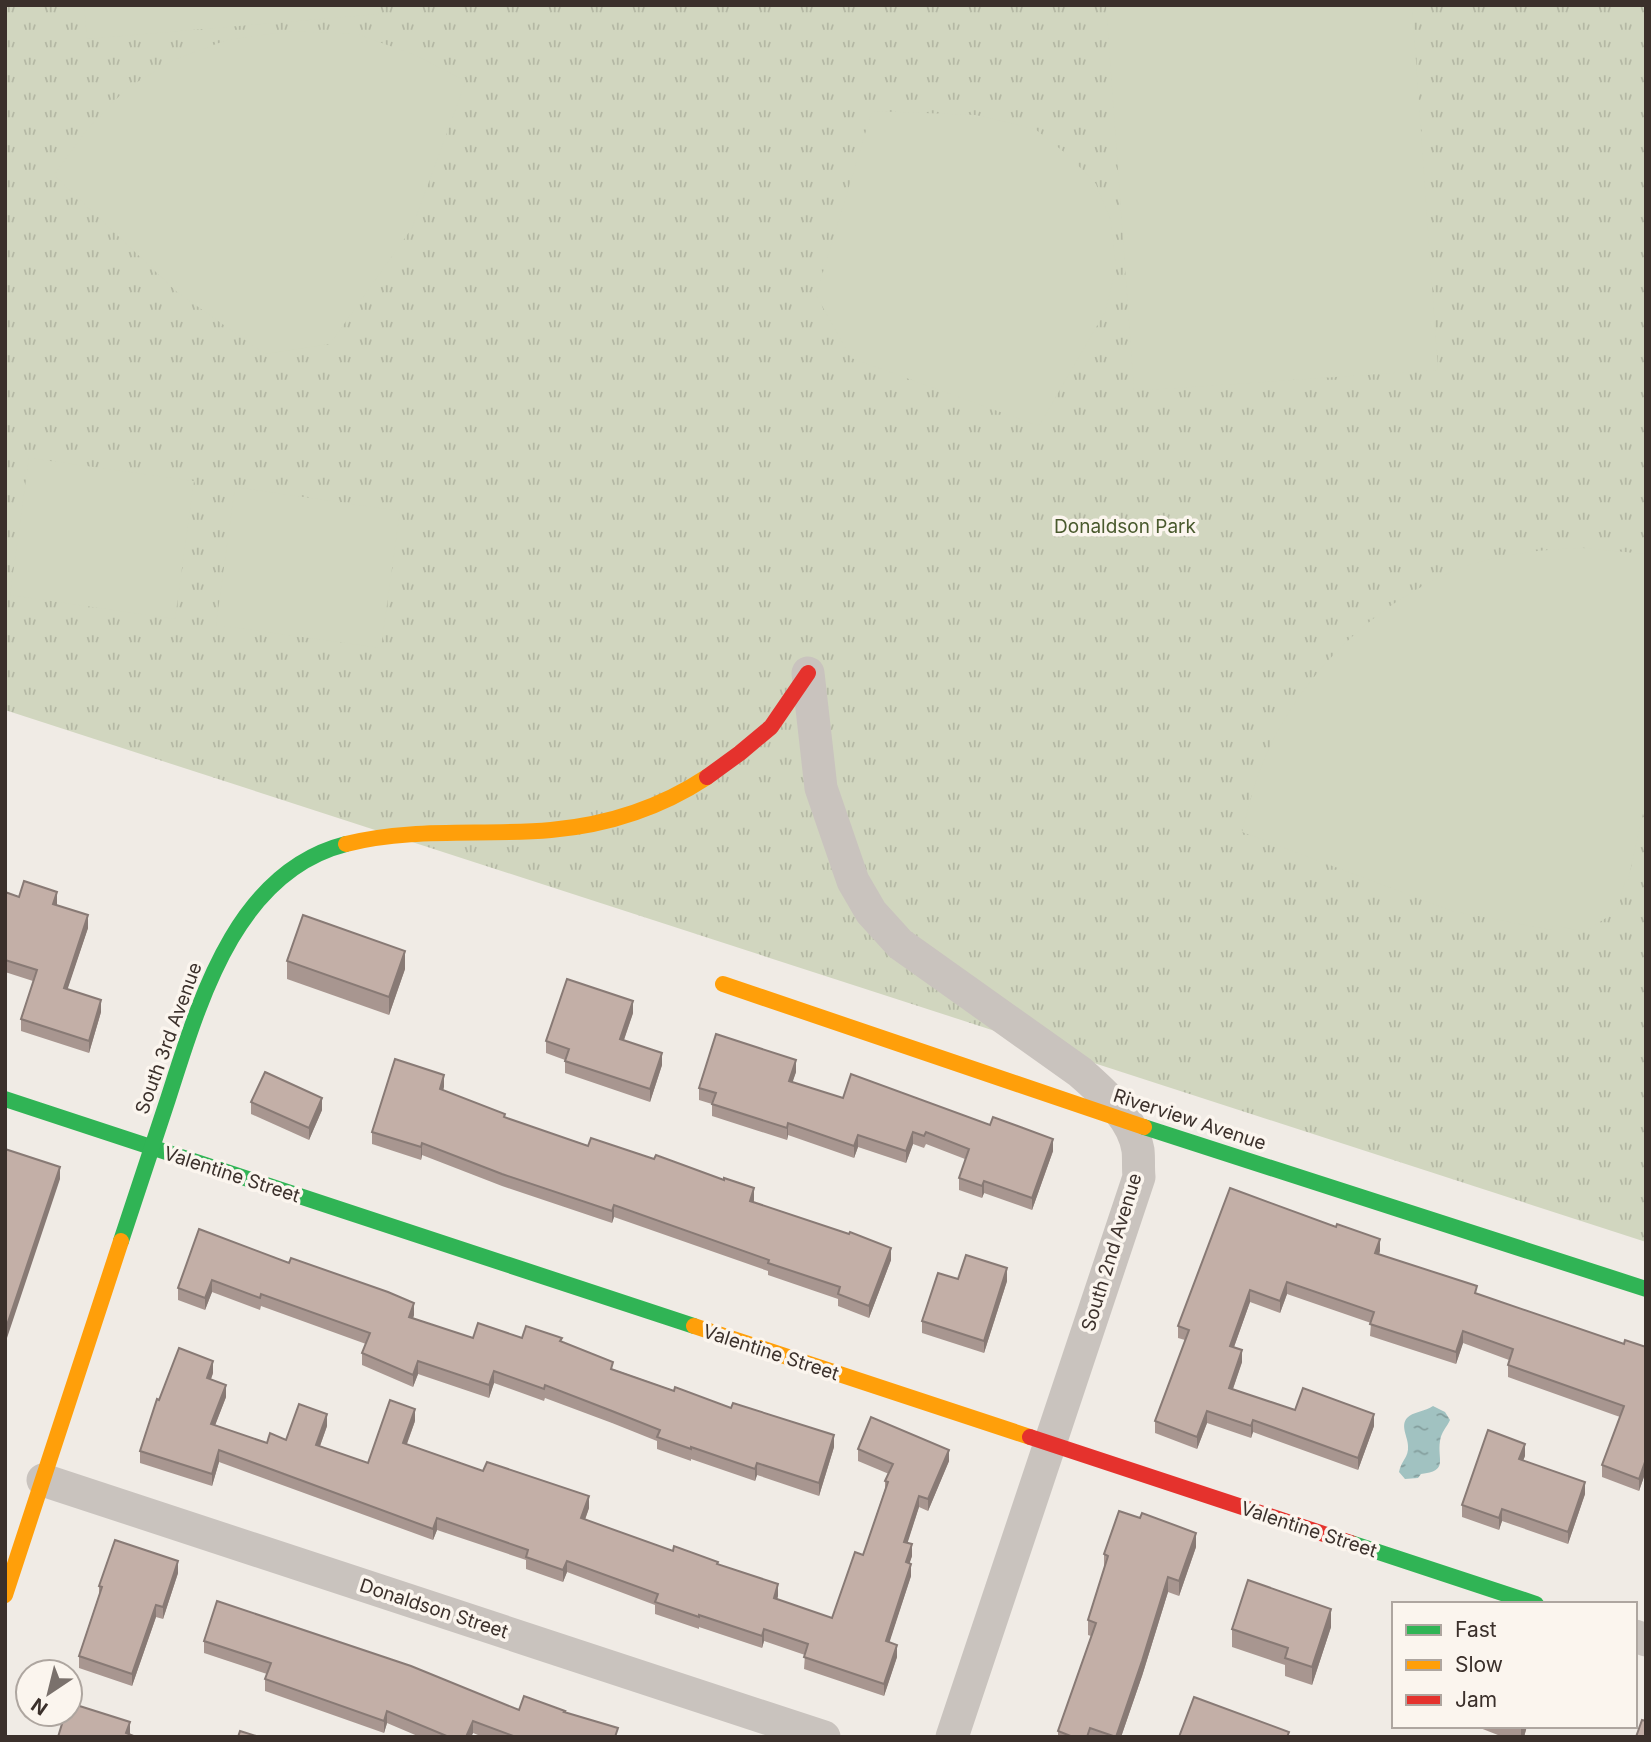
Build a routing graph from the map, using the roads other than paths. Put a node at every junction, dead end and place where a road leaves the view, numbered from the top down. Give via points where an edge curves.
1 (808, 673) joint
2 (723, 984) dead end
3 (5, 1099) edge
4 (1127, 1120) junction
5 (151, 1147) junction
6 (1646, 1289) edge
7 (1048, 1442) junction
8 (43, 1480) junction
9 (5, 1595) edge
10 (1530, 1602) edge
11 (824, 1737) edge
12 (952, 1737) edge

1 - 4 street, South 2nd Avenue via 821,788 853,881 871,912 900,943 1080,1072
1 - 5 street, South 3rd Avenue via 778,718 748,747 658,806 583,826 368,839 335,846 286,874 243,921 219,961 194,1019
2 - 4 street, Riverview Avenue
3 - 5 street, Valentine Street
4 - 6 street, Riverview Avenue
4 - 7 street, South 2nd Avenue via 1138,1148 1139,1177
5 - 7 street, Valentine Street
5 - 8 street, South 3rd Avenue
7 - 10 street, Valentine Street
7 - 12 street, South 2nd Avenue
8 - 9 street, South 3rd Avenue
8 - 11 street, Donaldson Street

